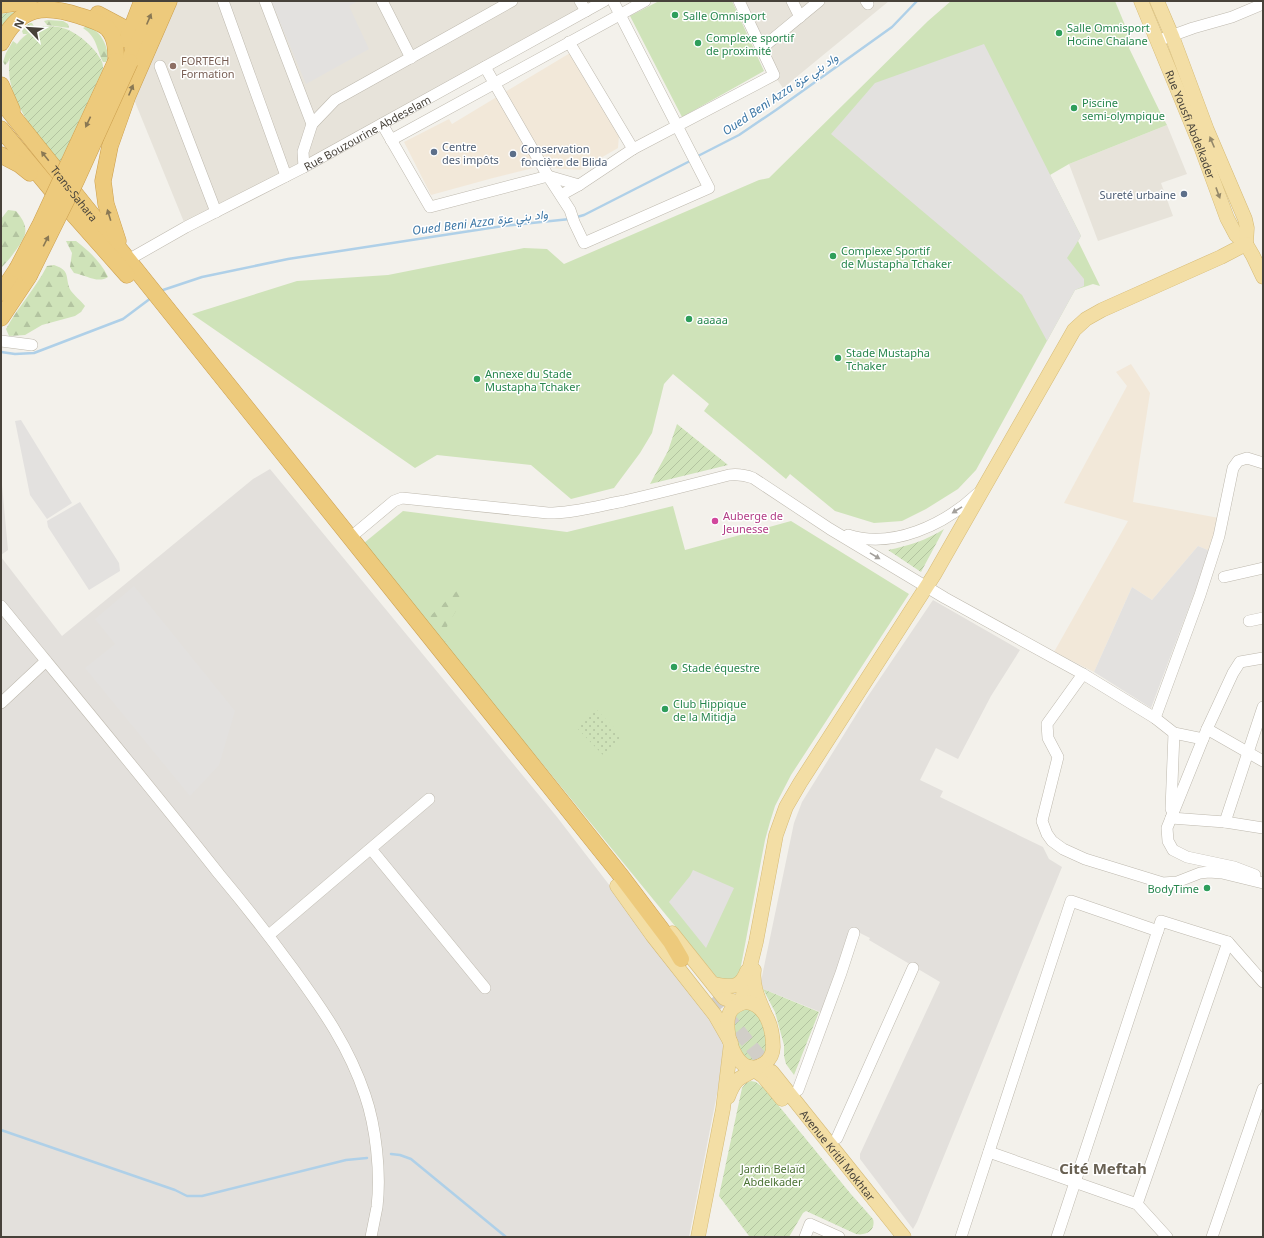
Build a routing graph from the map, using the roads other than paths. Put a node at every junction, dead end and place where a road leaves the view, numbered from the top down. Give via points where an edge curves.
1 (29, 1) edge
2 (59, 1) edge
3 (169, 1) edge
4 (223, 1) edge
5 (265, 1) edge
6 (382, 1) edge
7 (512, 1) edge
8 (580, 1) edge
9 (604, 1) edge
10 (613, 1) edge
11 (645, 1) edge
12 (739, 1) edge
13 (792, 1) edge
14 (819, 1) edge
15 (1141, 1) edge
16 (1157, 1) edge
17 (147, 2) edge
18 (1263, 4) edge
19 (1, 5) edge
20 (586, 11) junction
21 (620, 14) junction
22 (800, 17) junction
23 (108, 24) junction
24 (133, 36) junction
25 (1172, 36) junction
26 (1157, 41) junction
27 (569, 42) junction
28 (1, 43) edge
29 (762, 48) junction
30 (411, 58) junction
31 (123, 62) junction
32 (160, 66) dead end
33 (485, 67) junction
34 (495, 83) junction
35 (1, 85) edge
36 (1, 101) edge
37 (15, 119) junction
38 (312, 124) junction
39 (382, 124) junction
40 (678, 125) junction
41 (1, 129) edge
42 (391, 140) junction
43 (633, 149) junction
44 (1, 155) edge
45 (304, 167) junction
46 (286, 176) junction
47 (548, 176) junction
48 (579, 185) junction
49 (50, 188) junction
50 (561, 195) junction
51 (216, 212) junction
52 (1246, 244) junction
53 (125, 256) junction
54 (23, 273) junction
55 (1263, 277) edge
56 (1, 279) edge
57 (144, 287) junction
58 (1, 294) edge
59 (160, 307) junction
60 (2, 309) edge
61 (1, 342) edge
62 (32, 345) dead end
63 (1263, 463) edge
64 (986, 485) junction
65 (830, 529) junction
66 (351, 537) junction
67 (1263, 568) edge
68 (1224, 577) dead end
69 (926, 586) junction
70 (1, 606) edge
71 (1263, 618) edge
72 (1249, 621) dead end
73 (1263, 658) edge
74 (46, 660) junction
75 (1083, 674) junction
76 (1, 703) edge
77 (1263, 707) edge
78 (1155, 718) junction
79 (1174, 733) junction
80 (1205, 734) junction
81 (1248, 752) junction
82 (1263, 760) edge
83 (429, 799) dead end
84 (1171, 818) junction
85 (1225, 822) junction
86 (1263, 828) edge
87 (371, 849) junction
88 (1263, 878) edge
89 (619, 882) junction
90 (1263, 883) edge
91 (1158, 931) junction
92 (854, 933) dead end
93 (269, 935) junction
94 (756, 942) junction
95 (1228, 942) junction
96 (682, 959) joint
97 (913, 968) dead end
98 (1263, 982) edge
99 (484, 988) dead end
100 (713, 991) junction
101 (741, 1003) junction
102 (765, 1013) junction
103 (731, 1043) junction
104 (773, 1048) junction
105 (760, 1068) junction
106 (798, 1090) junction
107 (1263, 1091) edge
108 (723, 1109) junction
109 (837, 1138) junction
110 (989, 1152) junction
111 (1075, 1182) junction
112 (869, 1194) junction
113 (1137, 1204) junction
114 (371, 1237) edge
115 (698, 1237) edge
116 (805, 1237) edge
117 (839, 1237) edge
118 (904, 1237) edge
119 (961, 1237) edge
120 (1057, 1237) edge
121 (1167, 1237) edge
122 (1212, 1237) edge

1 - 19 highway
2 - 23 highway via 86,8
53 -> 3 highway via 106,204 103,181 110,146 128,95
4 - 46 street
5 - 38 street
6 - 30 street
7 - 30 street
8 - 20 street
9 - 20 street, Rue Bouzourine Abdeselam
10 - 21 street
11 - 21 street
12 - 29 street
13 - 22 street
14 - 22 street
15 - 26 main road, Rue Yousfi Abdelkader
16 - 25 main road, Rue Yousfi Abdelkader
17 - 23 highway
17 - 24 highway
18 - 25 street
20 - 33 street, Rue Bouzourine Abdeselam
21 - 27 street
21 - 40 street
22 - 29 street
23 - 24 highway
23 - 28 highway via 56,8 40,9 29,12 17,21 7,31
23 - 31 highway
24 - 31 highway
25 - 26 street
52 -> 25 main road, Rue Yousfi Abdelkader via 1245,219 1207,130
26 -> 52 main road, Rue Yousfi Abdelkader via 1226,218 1236,235
27 - 34 street
27 - 43 street
29 - 40 street via 774,75
30 - 38 street via 335,100
31 - 54 highway, bridge via 40,225
32 - 51 street
33 - 34 street
33 - 39 street, Rue Bouzourine Abdeselam
34 - 42 street
34 - 47 street
35 - 37 highway
36 - 37 highway, Trans-Sahara
53 -> 37 highway, Trans-Sahara
38 - 45 street via 303,152
39 - 42 street
39 - 45 street, Rue Bouzourine Abdeselam
40 - 43 street
40 - 50 street via 709,188 584,243
41 - 49 highway
42 - 47 street via 430,207
43 - 48 street
44 - 49 highway via 29,171
45 - 46 street, Rue Bouzourine Abdeselam
46 - 51 street, Rue Bouzourine Abdeselam
47 - 48 street
47 - 50 street
48 - 50 street
49 - 57 highway
51 - 53 street, Rue Bouzourine Abdeselam
52 - 55 main road, Rue Yousfi Abdelkader
52 - 64 main road via 1086,319 1074,330
53 - 57 highway, Trans-Sahara
54 - 56 highway
54 - 58 highway
54 - 60 highway
57 - 59 highway
59 - 66 highway
59 - 89 highway via 352,553
61 - 62 street
63 - 78 street via 1247,458 1238,461 1233,468 1219,536 1203,588
64 -> 65 street via 965,505 951,514 904,536 861,539
64 - 69 main road
65 - 66 street via 753,478 735,474 561,513 402,498 394,500
65 -> 69 street
66 - 89 highway
67 - 68 street
69 - 75 street
69 - 94 main road via 786,807 776,835
70 - 74 street
71 - 72 street
73 - 80 street via 1240,662
74 - 76 street
74 - 93 street
75 - 78 street
75 - 90 street via 1047,724 1048,738 1058,757 1042,822 1052,841 1085,859 1163,882 1177,882 1209,872
77 - 81 street
78 - 79 street
79 - 80 street
79 - 84 street
80 - 81 street
80 - 84 street
81 - 82 street
81 - 85 street
83 - 87 street
84 - 85 street
84 - 88 street via 1167,828 1168,841 1173,850 1187,857 1234,867
85 - 86 street
87 - 93 street
87 - 99 street
89 - 96 highway
89 - 100 main road via 664,923
89 - 103 main road via 652,935 715,1015
91 - 95 street via 1161,921
91 - 110 street via 1071,901
91 - 111 street
92 - 106 street
93 - 114 street via 345,1046 365,1095 376,1137 378,1165 377,1205
94 - 100 main road via 741,983
94 - 101 main road
94 - 102 main road via 754,985
95 - 98 street
95 - 113 street
96 - 100 main road
97 - 109 street
100 - 101 main road via 724,998
101 - 102 main road via 751,1002
101 - 103 main road via 733,1008 728,1019
102 - 104 main road
103 - 105 main road via 739,1062
103 - 108 main road
104 - 105 main road via 768,1060
104 - 106 main road via 778,1063
105 - 108 main road via 734,1083
105 - 112 main road via 763,1076 831,1160
106 - 109 main road
107 - 122 street
108 - 115 main road
109 - 112 main road via 862,1174
110 - 111 street
110 - 119 street
111 - 113 street
111 - 120 street
112 - 118 main road, Avenue Kritli Mokhtar
113 - 121 street
116 - 117 street via 810,1224

